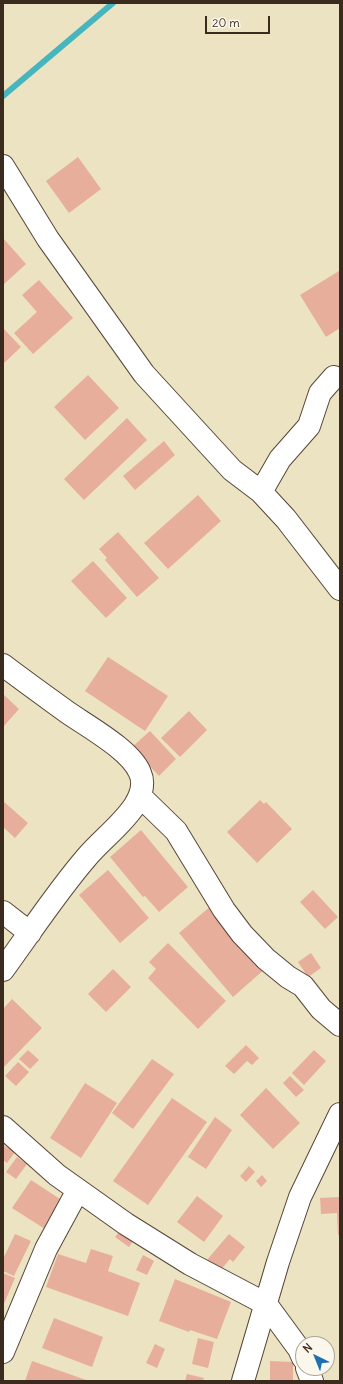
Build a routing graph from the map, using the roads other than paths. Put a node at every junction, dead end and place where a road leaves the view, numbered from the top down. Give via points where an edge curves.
1 (3, 166) edge
2 (334, 377) dead end
3 (261, 492) junction
4 (340, 589) edge
5 (3, 666) edge
6 (140, 796) junction
7 (3, 912) edge
8 (30, 933) junction
9 (3, 970) edge
10 (340, 1025) edge
11 (340, 1114) edge
12 (3, 1127) edge
13 (78, 1190) junction
14 (266, 1304) junction
15 (295, 1344) edge
16 (3, 1352) edge
17 (243, 1381) edge

1 - 3 street via 48,238 144,374 232,470
2 - 3 street via 320,394 309,426 280,459
3 - 4 street via 286,519
5 - 6 street via 119,749 141,774
6 - 8 street via 127,816 87,857
6 - 10 street via 176,831 224,910 242,934 266,959 303,986 321,1009
7 - 8 street
8 - 9 street
11 - 14 street via 300,1197
12 - 13 street via 58,1176
13 - 14 street via 190,1264
13 - 16 street via 46,1249
14 - 15 street
14 - 17 street

